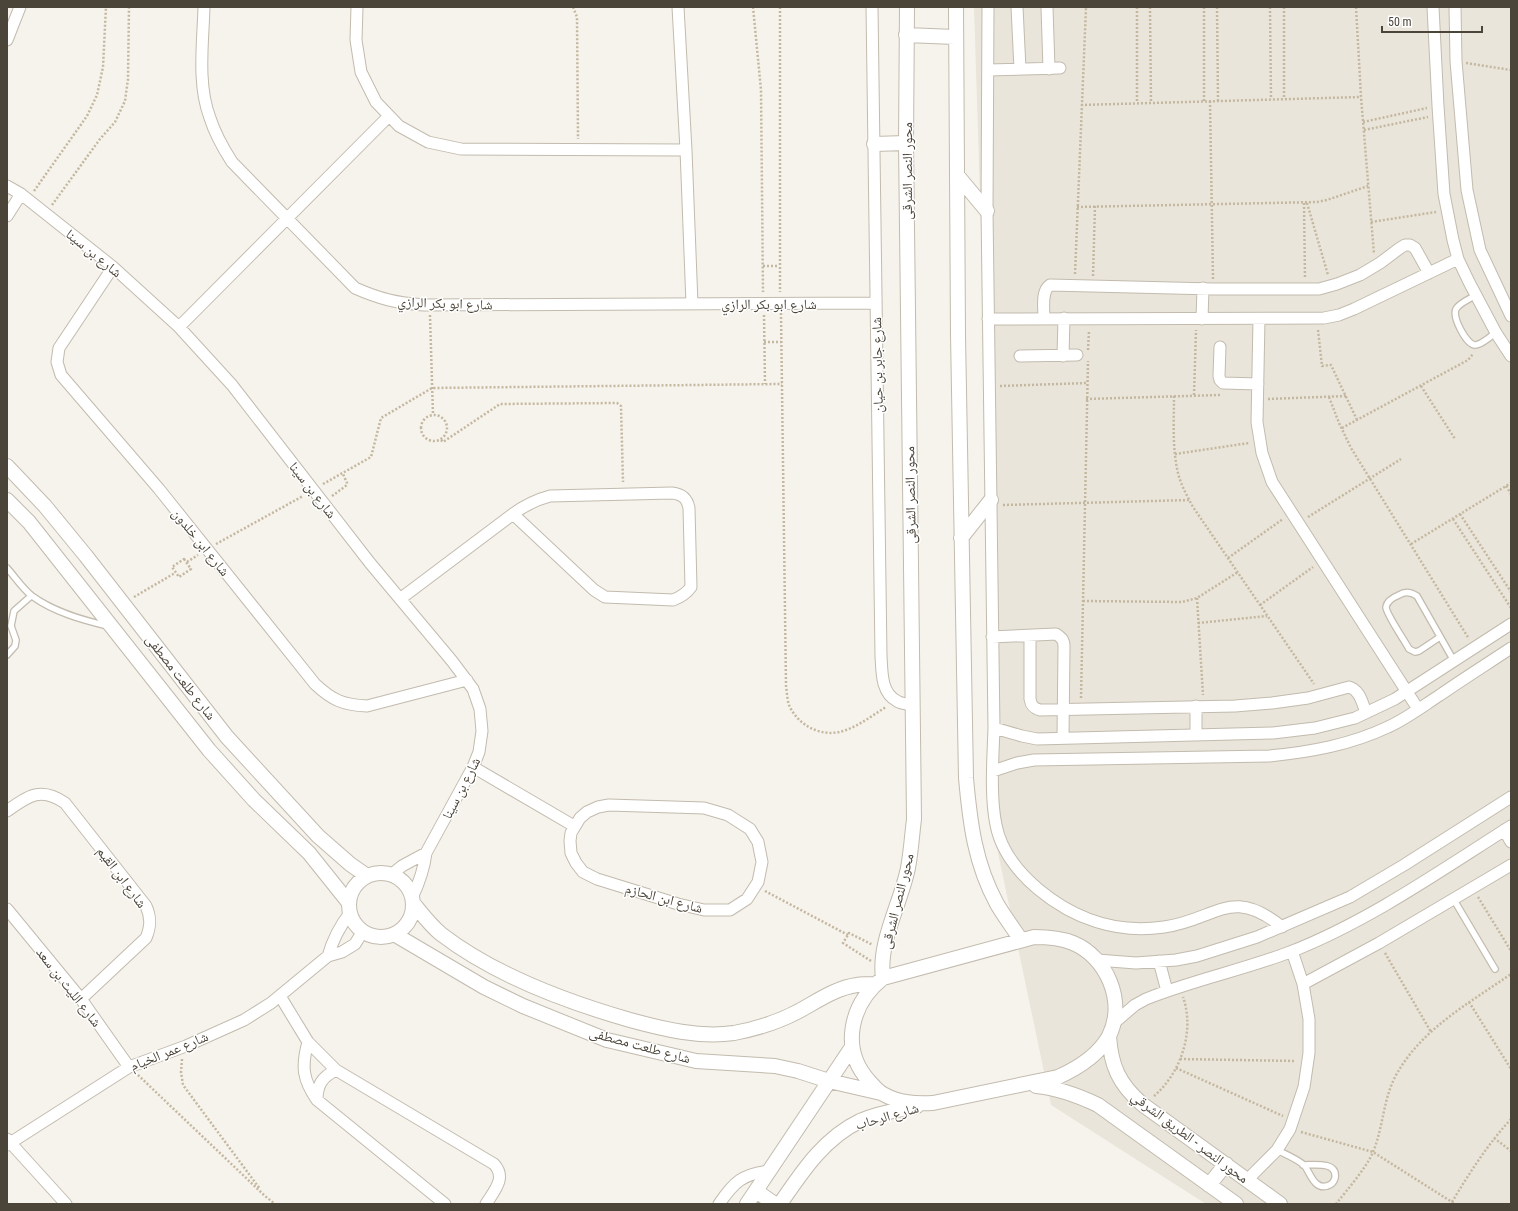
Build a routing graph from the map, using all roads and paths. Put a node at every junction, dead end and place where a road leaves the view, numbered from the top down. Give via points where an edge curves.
1 (20, 7) edge
2 (106, 7) edge
3 (129, 7) edge
4 (204, 7) edge
5 (357, 7) edge
6 (572, 7) edge
7 (678, 7) edge
8 (753, 7) edge
9 (780, 7) edge
10 (872, 7) edge
11 (907, 7) edge
12 (956, 7) edge
13 (988, 7) edge
14 (1017, 7) edge
15 (1047, 7) edge
16 (1086, 7) edge
17 (1137, 7) edge
18 (1150, 7) edge
19 (1204, 7) edge
20 (1217, 7) edge
21 (1270, 7) edge
22 (1284, 7) edge
23 (1356, 7) edge
24 (1433, 7) edge
25 (1455, 7) edge
26 (906, 35) junction
27 (955, 37) junction
28 (7, 40) edge
29 (1456, 61) junction
30 (1049, 68) junction
31 (1060, 68) dead end
32 (1020, 69) junction
33 (988, 70) junction
34 (1511, 70) edge
35 (1361, 97) junction
36 (1284, 99) junction
37 (1271, 100) junction
38 (1204, 101) junction
39 (1210, 101) junction
40 (1218, 101) junction
41 (1137, 103) junction
42 (1151, 103) junction
43 (1081, 105) junction
44 (1438, 110) junction
45 (389, 116) junction
46 (1363, 122) junction
47 (1364, 130) junction
48 (906, 143) junction
49 (874, 144) junction
50 (578, 150) junction
51 (686, 150) junction
52 (957, 175) junction
53 (7, 186) edge
54 (1368, 186) junction
55 (25, 196) junction
56 (1305, 203) junction
57 (1212, 204) junction
58 (1094, 206) junction
59 (1077, 207) junction
60 (987, 211) junction
61 (1447, 211) junction
62 (46, 213) junction
63 (7, 216) edge
64 (287, 218) junction
65 (1371, 222) junction
66 (1458, 259) junction
67 (763, 266) junction
68 (779, 266) junction
69 (1375, 266) junction
70 (113, 267) junction
71 (1428, 274) junction
72 (1074, 285) junction
73 (1093, 286) junction
74 (1331, 286) junction
75 (1208, 288) junction
76 (1306, 290) junction
77 (1476, 295) junction
78 (876, 303) junction
79 (692, 304) junction
80 (764, 304) junction
81 (780, 304) junction
82 (430, 305) junction
83 (1511, 316) edge
84 (988, 318) junction
85 (1044, 318) junction
86 (1064, 318) junction
87 (1089, 318) junction
88 (1317, 318) junction
89 (1199, 319) junction
90 (1259, 319) junction
91 (179, 327) junction
92 (1496, 333) junction
93 (764, 342) junction
94 (781, 342) junction
95 (1476, 345) junction
96 (1220, 347) dead end
97 (1020, 356) dead end
98 (1063, 356) junction
99 (1077, 356) dead end
100 (1511, 356) edge
101 (1087, 383) junction
102 (765, 384) junction
103 (782, 384) junction
104 (1258, 384) junction
105 (1421, 385) junction
106 (989, 386) junction
107 (432, 388) junction
108 (1226, 394) dead end
109 (1194, 395) junction
110 (1174, 396) junction
111 (1346, 396) junction
112 (1330, 397) junction
113 (1086, 399) junction
114 (1258, 400) junction
115 (433, 414) junction
116 (1357, 420) junction
117 (1342, 428) junction
118 (1455, 439) dead end
119 (441, 440) junction
120 (1260, 442) junction
121 (1175, 454) junction
122 (1401, 459) dead end
123 (7, 466) edge
124 (343, 474) junction
125 (1370, 478) junction
126 (1511, 483) edge
127 (1506, 486) junction
128 (313, 490) junction
129 (623, 494) junction
130 (1511, 494) edge
131 (7, 500) edge
132 (1190, 500) junction
133 (323, 502) junction
134 (991, 503) junction
135 (1085, 503) junction
136 (1292, 513) junction
137 (513, 514) junction
138 (1460, 514) junction
139 (1452, 519) junction
140 (1299, 524) junction
141 (961, 538) junction
142 (1411, 544) junction
143 (207, 549) junction
144 (1228, 558) junction
145 (1323, 560) junction
146 (187, 562) junction
147 (7, 568) edge
148 (1238, 572) junction
149 (175, 573) junction
150 (1511, 592) edge
151 (31, 596) junction
152 (1197, 598) junction
153 (400, 599) junction
154 (1083, 601) junction
155 (124, 604) junction
156 (1260, 605) junction
157 (1511, 608) edge
158 (1268, 616) junction
159 (1198, 623) junction
160 (1511, 624) edge
161 (113, 628) junction
162 (992, 636) junction
163 (1030, 636) junction
164 (1440, 637) junction
165 (1475, 648) junction
166 (1511, 648) edge
167 (7, 655) edge
168 (1454, 660) junction
169 (466, 680) junction
170 (1407, 691) junction
171 (1321, 694) junction
172 (897, 701) junction
173 (913, 705) junction
174 (1200, 706) junction
175 (1064, 709) junction
176 (1081, 709) junction
177 (1418, 709) junction
178 (1366, 712) junction
179 (994, 728) junction
180 (1196, 735) junction
181 (1063, 738) junction
182 (473, 767) junction
183 (993, 771) junction
184 (1511, 797) edge
185 (7, 810) edge
186 (574, 826) junction
187 (1507, 828) edge
188 (1511, 842) edge
189 (426, 854) junction
190 (1511, 865) edge
191 (391, 875) junction
192 (367, 876) junction
193 (756, 886) junction
194 (1473, 888) junction
195 (412, 900) junction
196 (1454, 900) junction
197 (350, 908) junction
198 (7, 910) edge
199 (1282, 927) junction
200 (363, 932) junction
201 (394, 934) junction
202 (848, 935) junction
203 (1021, 940) junction
204 (1379, 943) junction
205 (884, 951) junction
206 (1292, 951) junction
207 (1511, 951) edge
208 (328, 956) junction
209 (1096, 960) junction
210 (1159, 962) junction
211 (1495, 969) dead end
212 (1511, 974) edge
213 (880, 977) junction
214 (1303, 984) junction
215 (1180, 987) junction
216 (1167, 991) junction
217 (280, 996) junction
218 (81, 999) junction
219 (1469, 1002) junction
220 (1111, 1030) junction
221 (1431, 1032) junction
222 (308, 1042) junction
223 (186, 1046) junction
224 (852, 1047) junction
225 (1180, 1059) junction
226 (1308, 1061) junction
227 (129, 1066) junction
228 (1176, 1068) junction
229 (1511, 1069) edge
230 (336, 1070) junction
231 (829, 1081) junction
232 (1026, 1085) junction
233 (881, 1093) junction
234 (317, 1100) junction
235 (933, 1103) junction
236 (1142, 1104) junction
237 (1511, 1118) edge
238 (1291, 1124) junction
239 (1494, 1138) junction
240 (8, 1142) edge
241 (1277, 1150) junction
242 (1511, 1151) edge
243 (1373, 1152) junction
244 (1226, 1164) junction
245 (1303, 1164) junction
246 (770, 1171) junction
247 (1247, 1180) junction
248 (1209, 1185) junction
249 (756, 1191) junction
250 (265, 1196) junction
251 (1452, 1202) junction
252 (66, 1204) edge
253 (275, 1204) edge
254 (445, 1204) edge
255 (486, 1204) edge
256 (719, 1204) edge
257 (748, 1204) edge
258 (776, 1204) edge
259 (780, 1204) edge
260 (1236, 1204) edge
261 (1280, 1204) edge
262 (1336, 1204) edge
263 (1455, 1204) edge

1 - 28 street
2 - 55 path via 103,67 97,95 87,116
3 - 62 path via 128,79 125,101 115,122
4 - 64 street, شارع ابو بكر الرازي via 204,92 209,117 218,141 232,162
5 - 45 street via 356,40 361,72 376,102
6 - 50 path via 577,17
7 - 51 street
8 - 67 path via 761,90
9 - 68 path
10 - 49 street, شارع جابر بن حيان
11 - 26 street, محور النصر الشرقى
12 - 27 street
13 - 33 street
14 - 32 street
15 - 30 street
16 - 43 path
17 - 41 path
18 - 42 path
19 - 38 path
20 - 40 path
21 - 37 path
22 - 36 path
23 - 35 path
24 - 44 street
25 - 29 street
26 - 27 street
26 - 48 street, محور النصر الشرقى
27 - 52 street
29 - 34 path
29 - 83 street via 1467,190 1475,234
30 - 31 street
30 - 32 street
32 - 33 street
33 - 60 street
35 - 36 path
35 - 46 path
36 - 37 path
37 - 40 path
38 - 39 path
38 - 42 path
39 - 40 path
39 - 57 path
41 - 42 path
41 - 43 path
43 - 59 path
44 - 46 path
44 - 47 path
44 - 61 street
45 - 50 street via 399,126 428,142 461,150
45 - 64 street
46 - 47 path
47 - 54 path
48 - 49 street
48 - 173 street, محور النصر الشرقى
49 - 78 street, شارع جابر بن حيان
50 - 51 street
51 - 79 street
52 - 60 street
52 - 141 street
53 - 55 street, شارع بن سينا
54 - 56 path via 1327,200
54 - 65 path
55 - 62 street, شارع بن سينا
55 - 63 street
56 - 57 path
56 - 74 path
56 - 76 path
57 - 58 path
57 - 75 path
58 - 59 path
58 - 73 path
59 - 72 path
60 - 84 street
61 - 65 path
61 - 66 street
62 - 70 street, شارع بن سينا
64 - 82 street, شارع ابو بكر الرازي via 355,288 377,298 400,304
64 - 91 street
65 - 69 path
66 - 71 street
66 - 77 street
67 - 68 path
67 - 80 path
68 - 81 path
69 - 71 street via 1400,248 1410,245 1415,248
69 - 74 street
70 - 91 street, شارع بن سينا
70 - 143 street, شارع ابن خلدون via 59,348 57,362 61,375
71 - 88 street via 1339,315
72 - 73 street
72 - 85 street via 1050,285 1046,288
73 - 75 street
74 - 76 street
75 - 76 street
75 - 89 street
77 - 92 street
77 - 95 lane via 1457,307 1454,317 1469,343
78 - 81 street, شارع ابو بكر الرازي
78 - 172 street, شارع جابر بن حيان via 881,656 885,690
79 - 80 street, شارع ابو بكر الرازي
79 - 82 street, شارع ابو بكر الرازي
80 - 81 street, شارع ابو بكر الرازي
80 - 93 path
81 - 94 path
82 - 107 path
84 - 85 street
84 - 106 street
85 - 86 street
86 - 87 street
86 - 98 street
87 - 89 street
87 - 101 path
88 - 90 street
88 - 111 path via 1322,366 1331,366
89 - 90 street
89 - 109 path
90 - 104 street
91 - 128 street, شارع بن سينا via 232,385
92 - 95 lane
92 - 100 street
93 - 94 path
93 - 102 path
94 - 103 path
95 - 105 path via 1468,360
96 - 104 street via 1219,376 1223,383
97 - 98 street
98 - 99 street
101 - 106 path
101 - 113 path
102 - 103 path
102 - 107 path
103 - 172 path via 786,686 789,704 798,719 811,729 828,733 845,731
104 - 114 street
105 - 116 path
105 - 118 path
106 - 134 street
107 - 115 path
107 - 124 path via 381,418 371,457
108 - 109 path
109 - 110 path
110 - 113 path
110 - 121 path
111 - 112 path
111 - 116 path
112 - 114 path
112 - 117 path
113 - 135 path
114 - 120 street via 1257,422
115 - 119 path via 442,417 448,426
115 - 119 path via 424,419 421,429 426,438
116 - 117 path
117 - 125 path
119 - 129 path via 443,442 500,404 618,403 621,406
120 - 121 path
120 - 136 street via 1272,482
121 - 132 path via 1178,474
122 - 125 path
123 - 155 street, شارع طلعت مصطفى via 45,506
124 - 128 path
124 - 133 path via 346,486
125 - 140 path
125 - 142 path
126 - 127 path
127 - 130 path
127 - 138 path
128 - 133 street, شارع بن سينا
128 - 143 path
129 - 137 street via 550,496 536,499
129 - 137 street via 677,494 688,503 691,587 680,598 612,598 599,594
131 - 161 street, شارع طلعت مصطفى via 29,522
132 - 135 path
132 - 144 path
133 - 153 street, شارع بن سينا
134 - 135 path
134 - 141 street
134 - 162 street
135 - 154 path
136 - 140 street
136 - 144 path
137 - 153 street
138 - 139 path
138 - 150 path
139 - 142 path
139 - 157 path
140 - 145 street
141 - 203 street via 966,778 970,822 980,864 997,903
142 - 165 path
143 - 146 path
143 - 169 street, شارع ابن خلدون via 315,684 325,694 338,701 367,706
144 - 148 path
145 - 156 path
145 - 170 street
146 - 149 path via 183,559 172,566
146 - 149 path via 190,570 179,577
147 - 151 lane
148 - 152 path
148 - 156 path
149 - 155 path
151 - 161 lane via 57,610
151 - 167 lane via 14,611 11,626 16,640
152 - 154 path via 1182,602
152 - 159 path
153 - 169 street, شارع بن سينا
154 - 176 path
155 - 192 street, شارع طلعت مصطفى via 227,736 269,784 318,836 344,860
156 - 158 path
158 - 159 path
158 - 171 path
159 - 174 path
160 - 165 street
161 - 197 street, شارع طلعت مصطفى via 209,750 254,800 309,853
162 - 163 street
162 - 179 street
163 - 175 street via 1031,704 1040,710
163 - 175 street via 1056,634 1064,642
164 - 164 lane via 1417,596 1409,592 1389,600 1386,607 1388,614 1409,649 1419,651
164 - 168 lane
165 - 168 street
166 - 177 street
168 - 170 street
169 - 182 street, شارع بن سينا via 473,689 480,709 482,731 479,752
170 - 177 street
170 - 178 street
171 - 174 street via 1272,703
171 - 178 street via 1344,688 1354,689
172 - 173 street
173 - 205 street, محور النصر الشرقى via 914,819 908,868
174 - 176 street
174 - 180 street
175 - 176 street
175 - 181 street
177 - 183 street via 1388,727 1365,736 1302,753 1270,756 1034,760
178 - 180 street via 1355,718 1315,728 1273,733
179 - 181 street via 1029,738
179 - 183 street
180 - 181 street
182 - 186 street
182 - 189 street, شارع بن سينا
183 - 199 street via 994,812 1000,837 1011,861 1029,882 1065,909 1109,926 1151,929 1178,925 1225,908 1243,907 1261,912
184 - 199 street via 1350,897
185 - 218 street, شارع ابن القيم via 35,794 56,797 65,803 146,906 150,922 146,938
186 - 193 street, شارع ابن الحازم via 570,841 571,852 583,872 597,879 704,910 730,910 747,899
186 - 193 street, شارع ابن الحازم via 587,812 609,805 704,808 728,815 750,829 758,842 762,862
187 - 188 street
187 - 206 street via 1404,894
189 - 191 street via 402,866
189 - 195 street, شارع بن سينا via 424,869
190 - 194 street
191 - 192 street
191 - 195 street via 405,884
192 - 197 street via 354,887
193 - 202 path
194 - 196 street
194 - 207 path
195 - 201 street via 411,916
195 - 213 street, شارع طلعت مصطفى via 440,933 456,945 529,984 606,1013 687,1033 735,1032 774,1022 836,991
196 - 204 street
196 - 211 lane
197 - 200 street via 353,920
197 - 208 street via 332,940
198 - 218 street, شارع الليث بن سعد
199 - 210 street via 1197,956
200 - 201 street via 374,936
200 - 208 street, شارع عمر الخيام via 355,944 342,952
201 - 231 street, شارع طلعت مصطفى via 484,987 523,1006 607,1040 696,1061 798,1070
202 - 205 path via 850,933
202 - 213 path via 844,944
203 - 209 street, محور النصر - الطريق الشرقي via 1048,936 1062,939 1086,950
203 - 213 street, شارع طلعت مصطفى
204 - 214 street
204 - 221 path
205 - 213 street, محور النصر الشرقى
206 - 214 street
206 - 215 street via 1249,967
208 - 217 street, شارع عمر الخيام
209 - 210 street
209 - 220 street, محور النصر - الطريق الشرقي via 1105,971 1113,990 1115,1010
210 - 216 street
212 - 219 path
213 - 224 street via 856,1012
214 - 226 street via 1309,1019
215 - 216 street
215 - 225 path via 1185,1001 1187,1023 1185,1045
216 - 220 street via 1146,998 1135,1005
217 - 222 street
217 - 223 street, شارع عمر الخيام via 244,1020
218 - 227 street, شارع الليث بن سعد
219 - 221 path
219 - 229 path
220 - 232 street via 1099,1049 1073,1071 1058,1078
220 - 236 street, محور النصر - الطريق الشرقي via 1110,1052 1114,1067 1130,1094
221 - 243 path via 1416,1046 1394,1079
222 - 230 street
222 - 234 street via 303,1057 304,1073 308,1088
223 - 227 street, شارع عمر الخيام
223 - 250 path via 182,1058 182,1085
224 - 231 street
224 - 233 street via 864,1075
225 - 226 path
225 - 228 path
226 - 238 street via 1304,1087
227 - 240 street, شارع عمر الخيام
227 - 250 path
228 - 236 path via 1167,1082
228 - 238 path
230 - 234 street via 327,1074 321,1082
230 - 255 street via 494,1164 500,1172 499,1183
231 - 233 street, شارع طلعت مصطفى
231 - 246 street
232 - 235 street
232 - 248 street, محور النصر - الطريق الشرقي via 1075,1094 1098,1105
233 - 235 street, شارع طلعت مصطفى via 914,1104
234 - 254 street
235 - 259 street, شارع الرحاب via 862,1120 842,1130 814,1157
236 - 244 street, محور النصر - الطريق الشرقي
237 - 239 path
238 - 241 street
238 - 243 path
239 - 242 path
239 - 251 path
240 - 252 street
241 - 245 lane
241 - 247 street
243 - 251 path
243 - 262 path
244 - 247 street, محور النصر - الطريق الشرقي
244 - 248 street
245 - 245 lane via 1316,1184 1321,1187 1326,1187 1334,1180 1335,1175 1330,1166
246 - 249 street
246 - 256 street via 755,1172 740,1179
247 - 261 street, محور النصر - الطريق الشرقي
248 - 260 street, محور النصر - الطريق الشرقي
249 - 257 street
249 - 258 street
250 - 253 path
251 - 263 path

